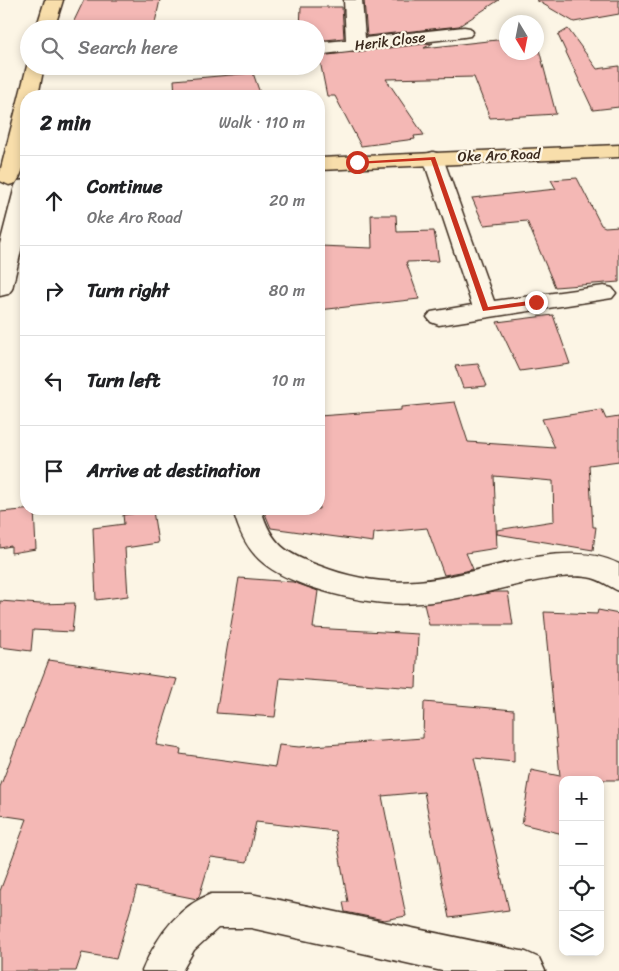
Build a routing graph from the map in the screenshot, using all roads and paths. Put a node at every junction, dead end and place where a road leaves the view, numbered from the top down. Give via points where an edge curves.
1 (54, 0) edge
2 (353, 0) edge
3 (48, 20) edge
4 (464, 32) dead end
5 (356, 46) junction
6 (325, 48) edge
7 (33, 75) edge
8 (29, 90) edge
9 (20, 146) edge
10 (619, 151) edge
11 (433, 158) junction
12 (325, 164) edge
13 (15, 181) edge
14 (0, 289) edge
15 (604, 293) dead end
16 (485, 309) junction
17 (439, 316) dead end
18 (248, 515) edge
19 (619, 579) edge
20 (161, 971) edge
21 (526, 971) edge

1 - 3 main road
2 - 5 street
4 - 5 street, Herik Close
5 - 6 street, Herik Close
7 - 8 main road
9 - 13 main road
10 - 11 main road, Oke Aro Road
11 - 12 main road, Oke Aro Road
11 - 16 street
13 - 14 street
15 - 16 street
16 - 17 street
18 - 19 street via 251,529 266,552 286,567 381,594 418,594 556,567 589,566 608,571
20 - 21 street via 180,937 211,912 252,911

